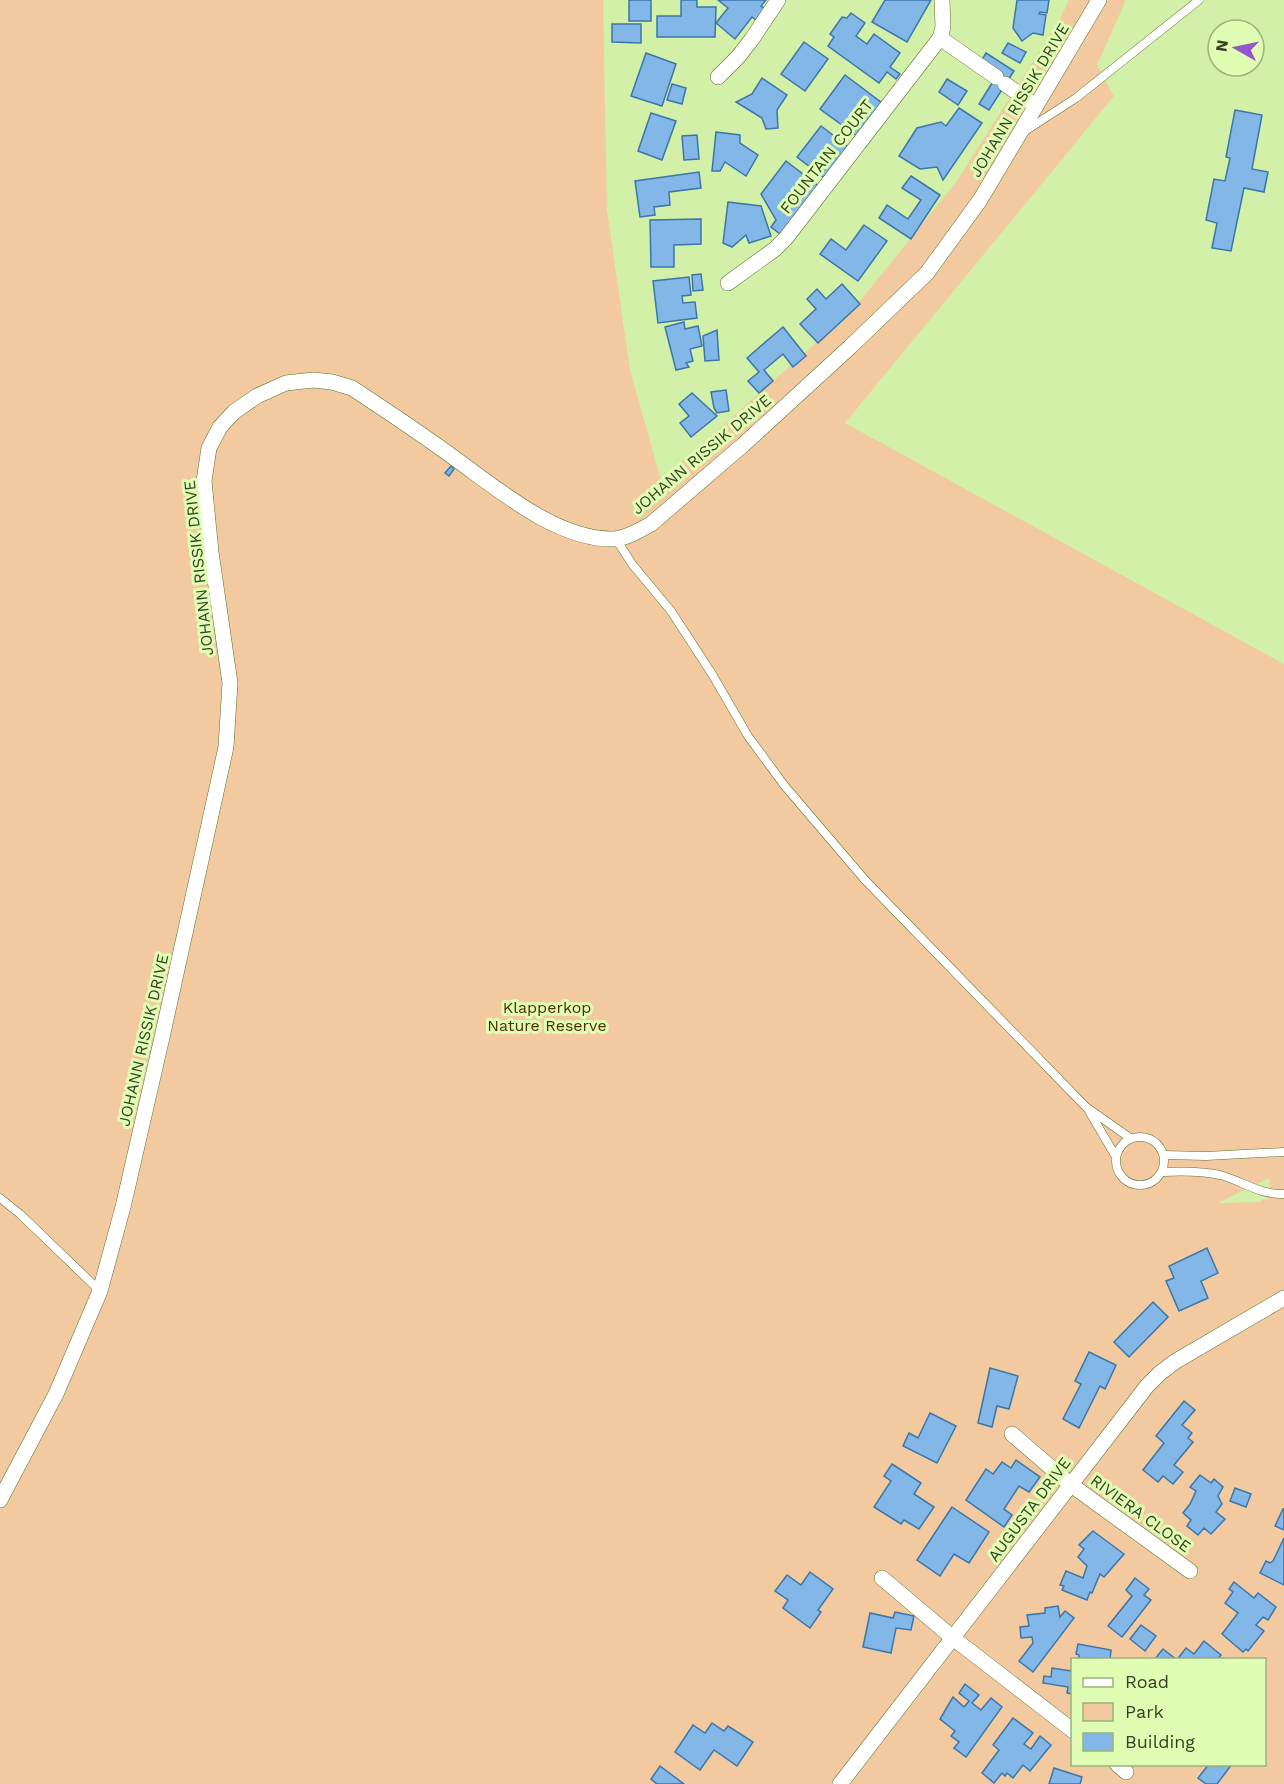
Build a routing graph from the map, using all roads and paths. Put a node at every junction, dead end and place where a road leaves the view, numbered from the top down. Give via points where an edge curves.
1 (778, 0) edge
2 (942, 0) edge
3 (1099, 0) edge
4 (1199, 0) edge
5 (940, 38) junction
6 (718, 77) dead end
7 (1036, 106) junction
8 (1019, 135) junction
9 (728, 283) dead end
10 (615, 539) junction
11 (1086, 1107) junction
12 (1130, 1138) junction
13 (1284, 1152) edge
14 (1164, 1155) junction
15 (1116, 1157) junction
16 (1163, 1172) junction
17 (1284, 1194) edge
18 (0, 1198) edge
19 (100, 1291) junction
20 (1284, 1298) edge
21 (1012, 1434) dead end
22 (1070, 1484) junction
23 (0, 1500) edge
24 (1190, 1571) dead end
25 (882, 1578) dead end
26 (953, 1638) junction
27 (1071, 1729) edge
28 (840, 1784) edge

1 - 6 street via 752,39
2 - 5 street
3 - 7 street, JOHANN RISSIK DRIVE
4 - 8 lane via 1076,98
5 - 7 street
5 - 9 street, FOUNTAIN COURT via 786,238
7 - 8 street, JOHANN RISSIK DRIVE
8 - 10 street, JOHANN RISSIK DRIVE via 980,200 927,273 651,524
10 - 11 lane via 671,610 748,736 784,785 865,880
10 - 19 street, JOHANN RISSIK DRIVE via 567,531 528,509 352,388 332,382 286,383 257,396 220,427 209,448 204,481 230,683 226,747 123,1207
11 - 12 lane
11 - 15 lane
12 - 14 lane via 1147,1137 1155,1141
12 - 15 lane
13 - 14 lane
14 - 16 lane
15 - 16 lane via 1120,1174 1133,1184 1149,1183
16 - 17 lane via 1221,1176 1270,1194
18 - 19 lane
19 - 23 street, JOHANN RISSIK DRIVE via 56,1394
20 - 22 street, AUGUSTA DRIVE via 1160,1373
21 - 22 street, RIVIERA CLOSE
22 - 24 street, RIVIERA CLOSE
22 - 26 street, AUGUSTA DRIVE
25 - 26 street
26 - 27 street
26 - 28 street, AUGUSTA DRIVE

